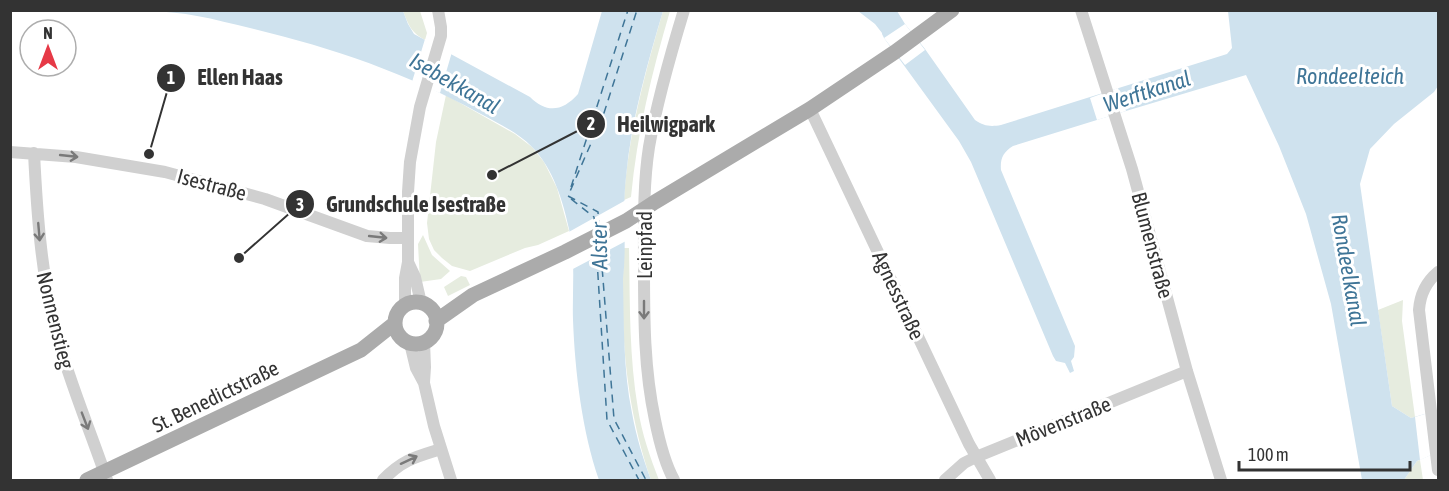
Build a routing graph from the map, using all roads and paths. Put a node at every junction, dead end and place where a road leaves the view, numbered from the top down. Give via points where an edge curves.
1 (684, 10) edge
2 (952, 10) edge
3 (1081, 10) edge
4 (441, 12) edge
5 (810, 109) junction
6 (10, 152) edge
7 (34, 153) junction
8 (644, 209) junction
9 (407, 238) junction
10 (408, 262) junction
11 (1438, 272) edge
12 (473, 295) junction
13 (405, 305) junction
14 (425, 305) junction
15 (436, 321) junction
16 (395, 323) junction
17 (412, 341) junction
18 (361, 350) junction
19 (1186, 370) junction
20 (441, 448) junction
21 (976, 457) junction
22 (1438, 470) edge
23 (105, 476) edge
24 (87, 480) edge
25 (383, 480) edge
26 (451, 480) edge
27 (674, 480) edge
28 (945, 480) edge
29 (990, 480) edge
30 (1221, 480) edge

1 - 8 street, Leinpfad via 654,123
2 - 5 main road
3 - 19 street, Blumenstraße via 1132,169
4 - 9 street via 439,45 414,133
5 - 8 main road
5 - 21 street, Agnesstraße
6 - 7 street, Isestraße
7 -> 9 street, Isestraße via 165,172 265,199 367,236
7 -> 23 street, Nonnenstieg via 41,258 49,301 65,363
8 - 12 main road
8 -> 27 street, Leinpfad via 648,375 658,433
9 - 10 street
10 - 13 street
10 - 14 street
11 - 22 street via 1419,304
12 - 14 main road
12 - 15 main road
13 - 14 main road
13 - 16 main road
14 - 15 main road
15 - 17 main road via 434,333
16 - 17 main road via 397,331
16 - 18 main road, St. Benedictstraße
17 - 18 main road, St. Benedictstraße
17 - 20 street via 425,367 424,383
18 - 23 main road, St. Benedictstraße
19 - 21 street, Mövenstraße
19 - 30 street, Blumenstraße
25 -> 20 street via 404,462
20 - 26 street
21 - 28 street, Mövenstraße
21 - 29 street, Agnesstraße
23 - 24 main road, St. Benedictstraße

